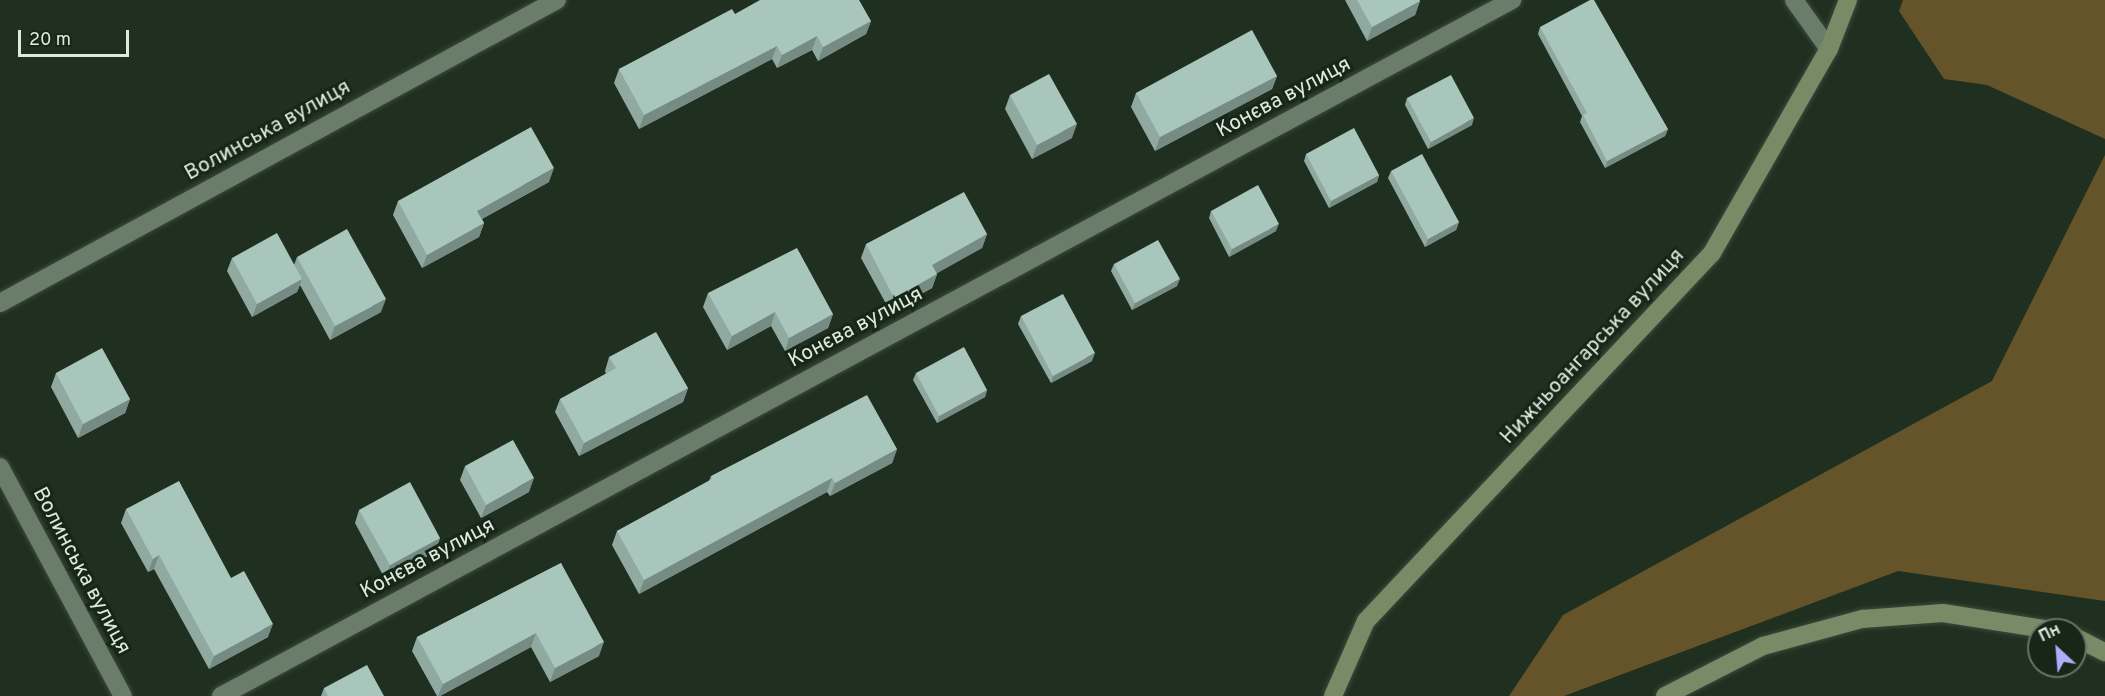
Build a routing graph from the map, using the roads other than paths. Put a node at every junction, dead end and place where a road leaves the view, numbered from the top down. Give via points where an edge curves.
1 (557, 0) edge
2 (1512, 0) edge
3 (1794, 0) edge
4 (1848, 0) edge
5 (1829, 49) junction
6 (0, 303) edge
7 (0, 467) edge
8 (2027, 627) edge
9 (2087, 643) edge
10 (2105, 652) edge
11 (123, 696) edge
12 (221, 696) edge
13 (1333, 696) edge
14 (1665, 696) edge

1 - 6 street, Волинська вулиця
2 - 12 street, Конєва вулиця
3 - 5 street
4 - 5 street, Нижньоангарська вулиця
5 - 13 street, Нижньоангарська вулиця via 1712,253 1366,621
7 - 11 street, Волинська вулиця
8 - 14 street via 1944,614 1862,619 1763,646
9 - 10 street

